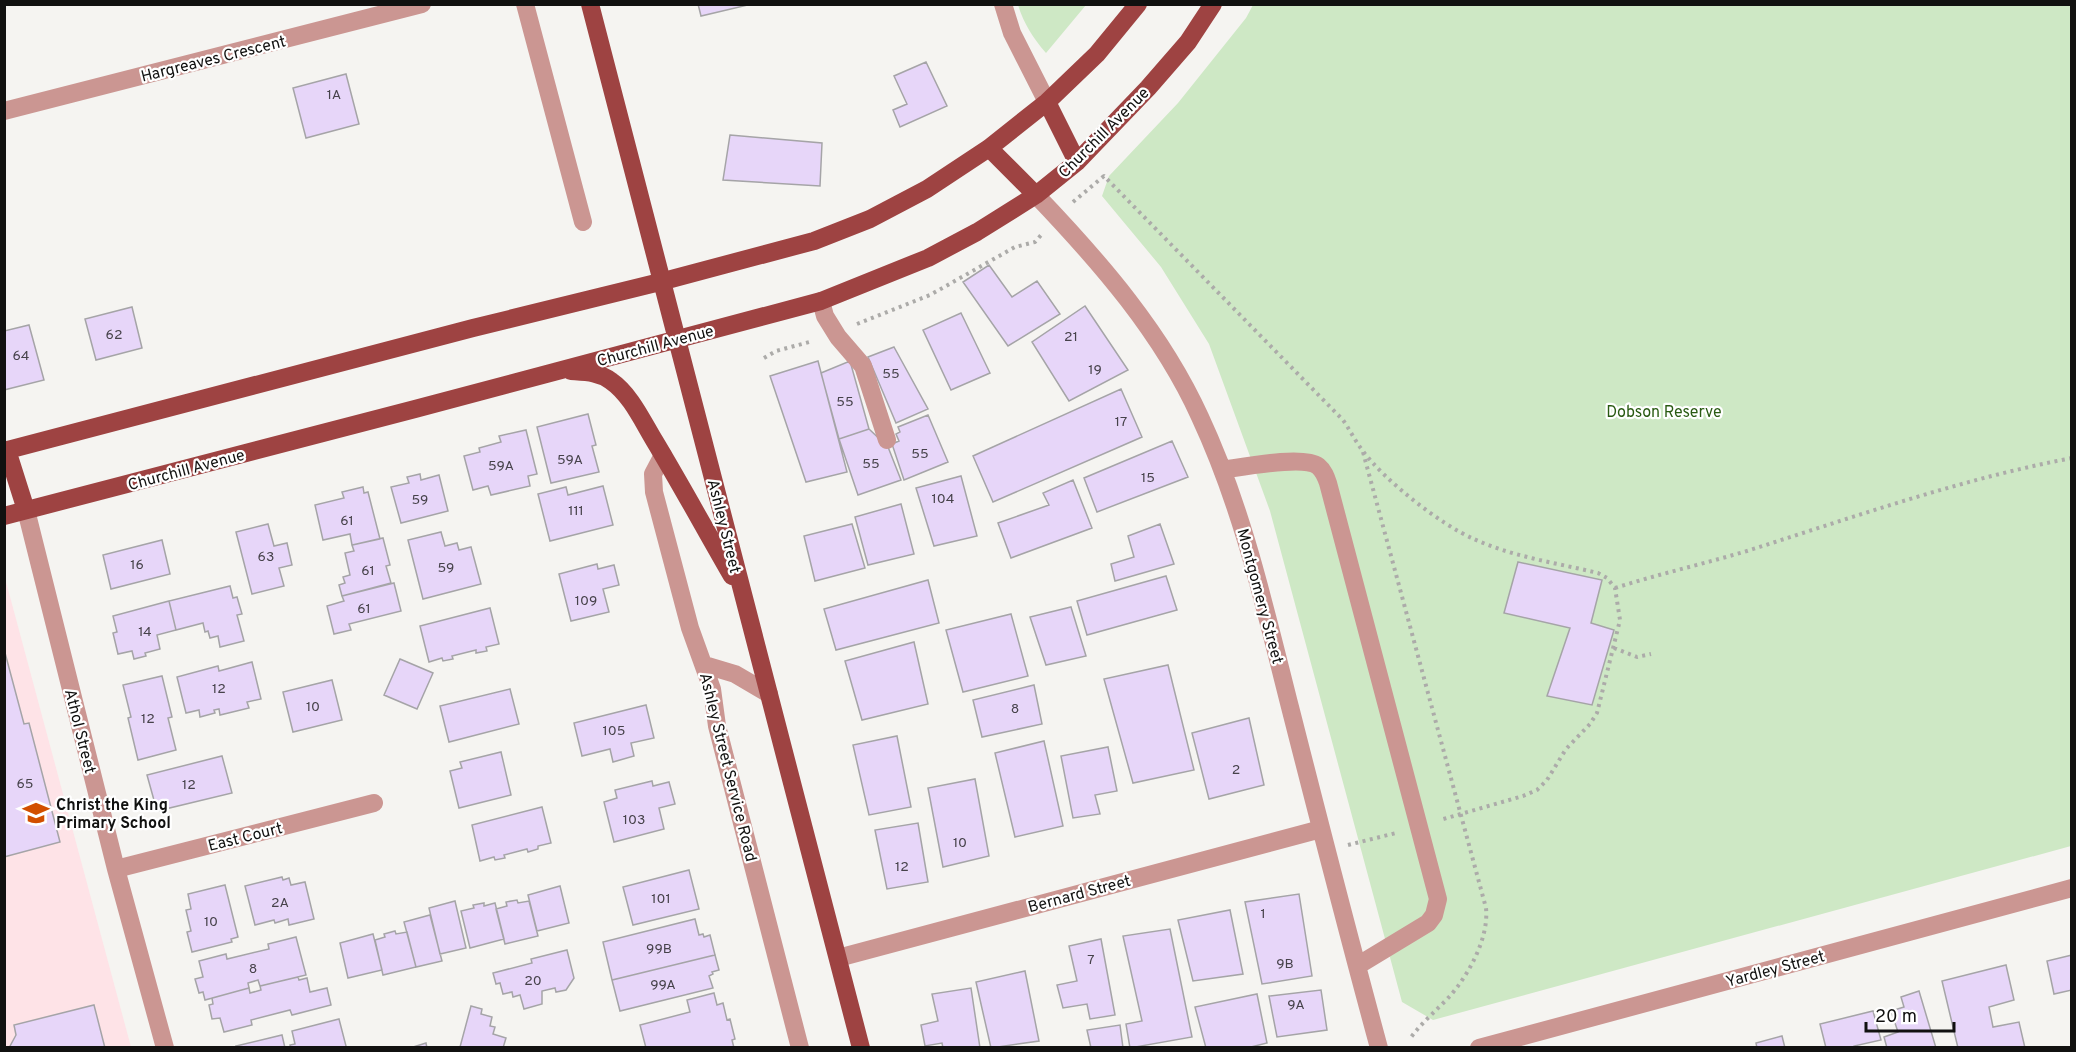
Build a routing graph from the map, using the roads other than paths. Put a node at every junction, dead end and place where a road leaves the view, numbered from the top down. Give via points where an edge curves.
1 (422, 4) edge
2 (525, 4) edge
3 (590, 4) edge
4 (1003, 4) edge
5 (1138, 4) edge
6 (1213, 4) edge
7 (1047, 102) junction
8 (4, 111) edge
9 (989, 148) junction
10 (1077, 162) junction
11 (1036, 195) junction
12 (584, 222) dead end
13 (660, 282) junction
14 (821, 301) junction
15 (676, 339) junction
16 (560, 370) junction
17 (887, 440) dead end
18 (6, 451) edge
19 (663, 455) junction
20 (1222, 470) junction
21 (26, 510) junction
22 (4, 516) edge
23 (744, 599) junction
24 (705, 665) junction
25 (769, 694) junction
26 (374, 803) dead end
27 (1321, 829) junction
28 (116, 869) junction
29 (2072, 888) edge
30 (838, 958) junction
31 (1356, 966) junction
32 (165, 1047) edge
33 (800, 1047) edge
34 (861, 1047) edge
35 (1379, 1047) edge
36 (1479, 1047) edge

1 - 8 street, Hargreaves Crescent
2 - 12 street
3 - 13 main road, Ashley Street
4 - 7 street via 1012,33
5 - 7 main road via 1097,54
6 - 10 main road, Churchill Avenue via 1188,42
7 - 9 main road
7 - 10 main road
9 - 11 main road
9 - 13 main road via 927,189 870,219 814,241
10 - 11 main road, Churchill Avenue
11 - 14 main road, Churchill Avenue via 928,258
11 - 20 street, Montgomery Street via 1130,302 1167,356 1200,415
13 - 15 main road, Ashley Street
13 - 18 main road
14 - 15 main road, Churchill Avenue
14 - 17 street via 838,337 863,366
15 - 16 main road, Churchill Avenue
15 - 23 main road, Ashley Street
16 - 19 main road via 592,373 613,382 630,401
16 - 21 main road, Churchill Avenue
18 - 21 main road, Athol Street
19 - 23 main road
19 - 24 street, Ashley Street Service Road via 653,474 654,492 686,612
20 - 27 street, Montgomery Street via 1261,592
20 - 31 street via 1298,461 1317,466 1328,483 1438,899 1428,923
21 - 22 main road, Churchill Avenue
21 - 28 street, Athol Street
23 - 25 main road, Ashley Street
24 - 25 street via 735,674
24 - 33 street, Ashley Street Service Road via 717,726
25 - 30 main road, Ashley Street
26 - 28 street, East Court
27 - 30 street, Bernard Street
27 - 31 street, Montgomery Street
28 - 32 street, Athol Street
29 - 36 street, Yardley Street
30 - 34 main road, Ashley Street
31 - 35 street, Montgomery Street

